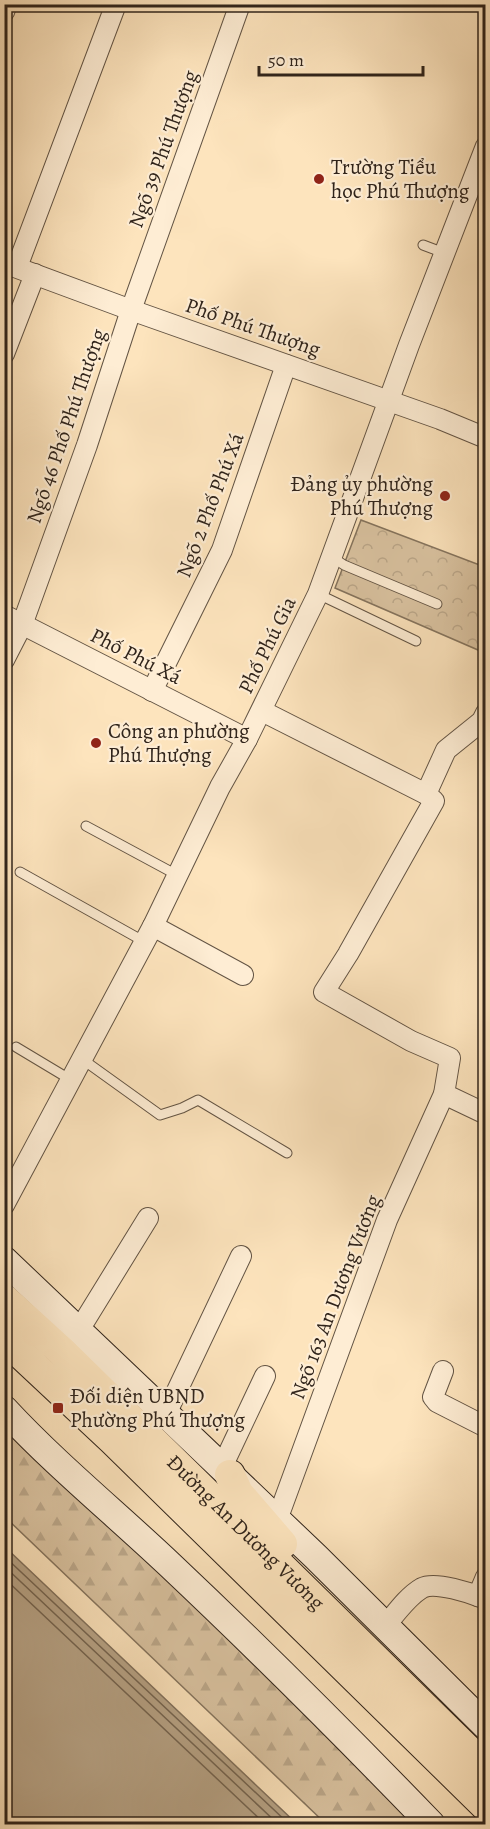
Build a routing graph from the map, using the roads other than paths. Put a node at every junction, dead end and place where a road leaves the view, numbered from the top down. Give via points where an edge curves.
1 (7, 4) edge
2 (116, 4) edge
3 (240, 4) edge
4 (4, 12) edge
5 (486, 146) edge
6 (423, 245) dead end
7 (444, 253) junction
8 (19, 268) edge
9 (131, 310) junction
10 (4, 354) edge
11 (286, 365) junction
12 (388, 401) junction
13 (486, 438) edge
14 (332, 557) junction
15 (318, 594) junction
16 (437, 604) dead end
17 (4, 615) edge
18 (22, 625) junction
19 (416, 641) dead end
20 (4, 660) edge
21 (152, 691) junction
22 (261, 711) junction
23 (486, 713) edge
24 (248, 739) junction
25 (426, 794) junction
26 (86, 826) dead end
27 (20, 872) dead end
28 (177, 875) junction
29 (149, 934) junction
30 (243, 975) dead end
31 (16, 1047) dead end
32 (82, 1059) junction
33 (71, 1080) junction
34 (444, 1094) junction
35 (486, 1114) edge
36 (287, 1153) dead end
37 (4, 1205) edge
38 (148, 1218) dead end
39 (241, 1257) dead end
40 (4, 1260) edge
41 (4, 1299) edge
42 (79, 1330) junction
43 (4, 1338) edge
44 (443, 1371) dead end
45 (265, 1376) dead end
46 (4, 1409) edge
47 (166, 1414) junction
48 (486, 1427) edge
49 (226, 1471) junction
50 (277, 1520) junction
51 (486, 1576) edge
52 (482, 1597) edge
53 (386, 1625) junction
54 (346, 1632) junction
55 (486, 1726) edge
56 (482, 1786) edge
57 (431, 1824) edge

1 - 4 street
2 - 8 street
3 - 9 street, Ngõ 39 Phú Thượng
5 - 7 street, Phố Phú Gia
6 - 7 lane
7 - 12 street, Phố Phú Gia
8 - 9 street, Phố Phú Thượng
8 - 10 street
9 - 11 street, Phố Phú Thượng
9 - 18 street, Ngõ 46 Phố Phú Thượng
11 - 12 street, Phố Phú Thượng
11 - 21 street, Ngõ 2 Phố Phú Xá via 222,550
12 - 13 street, Phố Phú Thượng
12 - 14 street, Phố Phú Gia
14 - 15 street, Phố Phú Gia
14 - 16 lane
15 - 19 lane
15 - 22 street, Phố Phú Gia
17 - 18 street, Phố Phú Xá
18 - 20 street, Ngõ 46 Phố Phú Thượng
18 - 21 street, Phố Phú Xá
21 - 24 street, Phố Phú Xá
22 - 24 street, Phố Phú Gia
22 - 25 street
23 - 25 street via 482,721 446,750
24 - 28 street, Phố Phú Gia
25 - 34 street, Ngõ 163 An Dương Vương via 434,801 324,992 411,1041 450,1058
26 - 28 lane
27 - 29 lane
28 - 29 street, Phố Phú Gia
29 - 30 street
29 - 32 street, Phố Phú Gia
31 - 33 lane
32 - 33 street, Phố Phú Gia
32 - 36 lane via 160,1115 198,1100
33 - 37 street, Phố Phú Gia
34 - 35 street
34 - 50 street, Ngõ 163 An Dương Vương via 387,1220
38 - 42 street
39 - 47 street
40 - 42 street, Đường An Dương Vương
41 - 54 main road, Đường An Dương Vương
42 - 47 street, Đường An Dương Vương
43 - 56 main road, Đường An Dương Vương
44 - 48 street via 433,1397
45 - 49 street
46 - 57 street via 242,1634
47 - 49 street, Đường An Dương Vương
49 - 50 street, Đường An Dương Vương
49 - 54 main road via 238,1493 332,1599
50 - 53 street, Đường An Dương Vương
51 - 52 street
52 - 53 street via 434,1585 424,1587
53 - 55 street, Đường An Dương Vương
54 - 56 main road, Đường An Dương Vương

